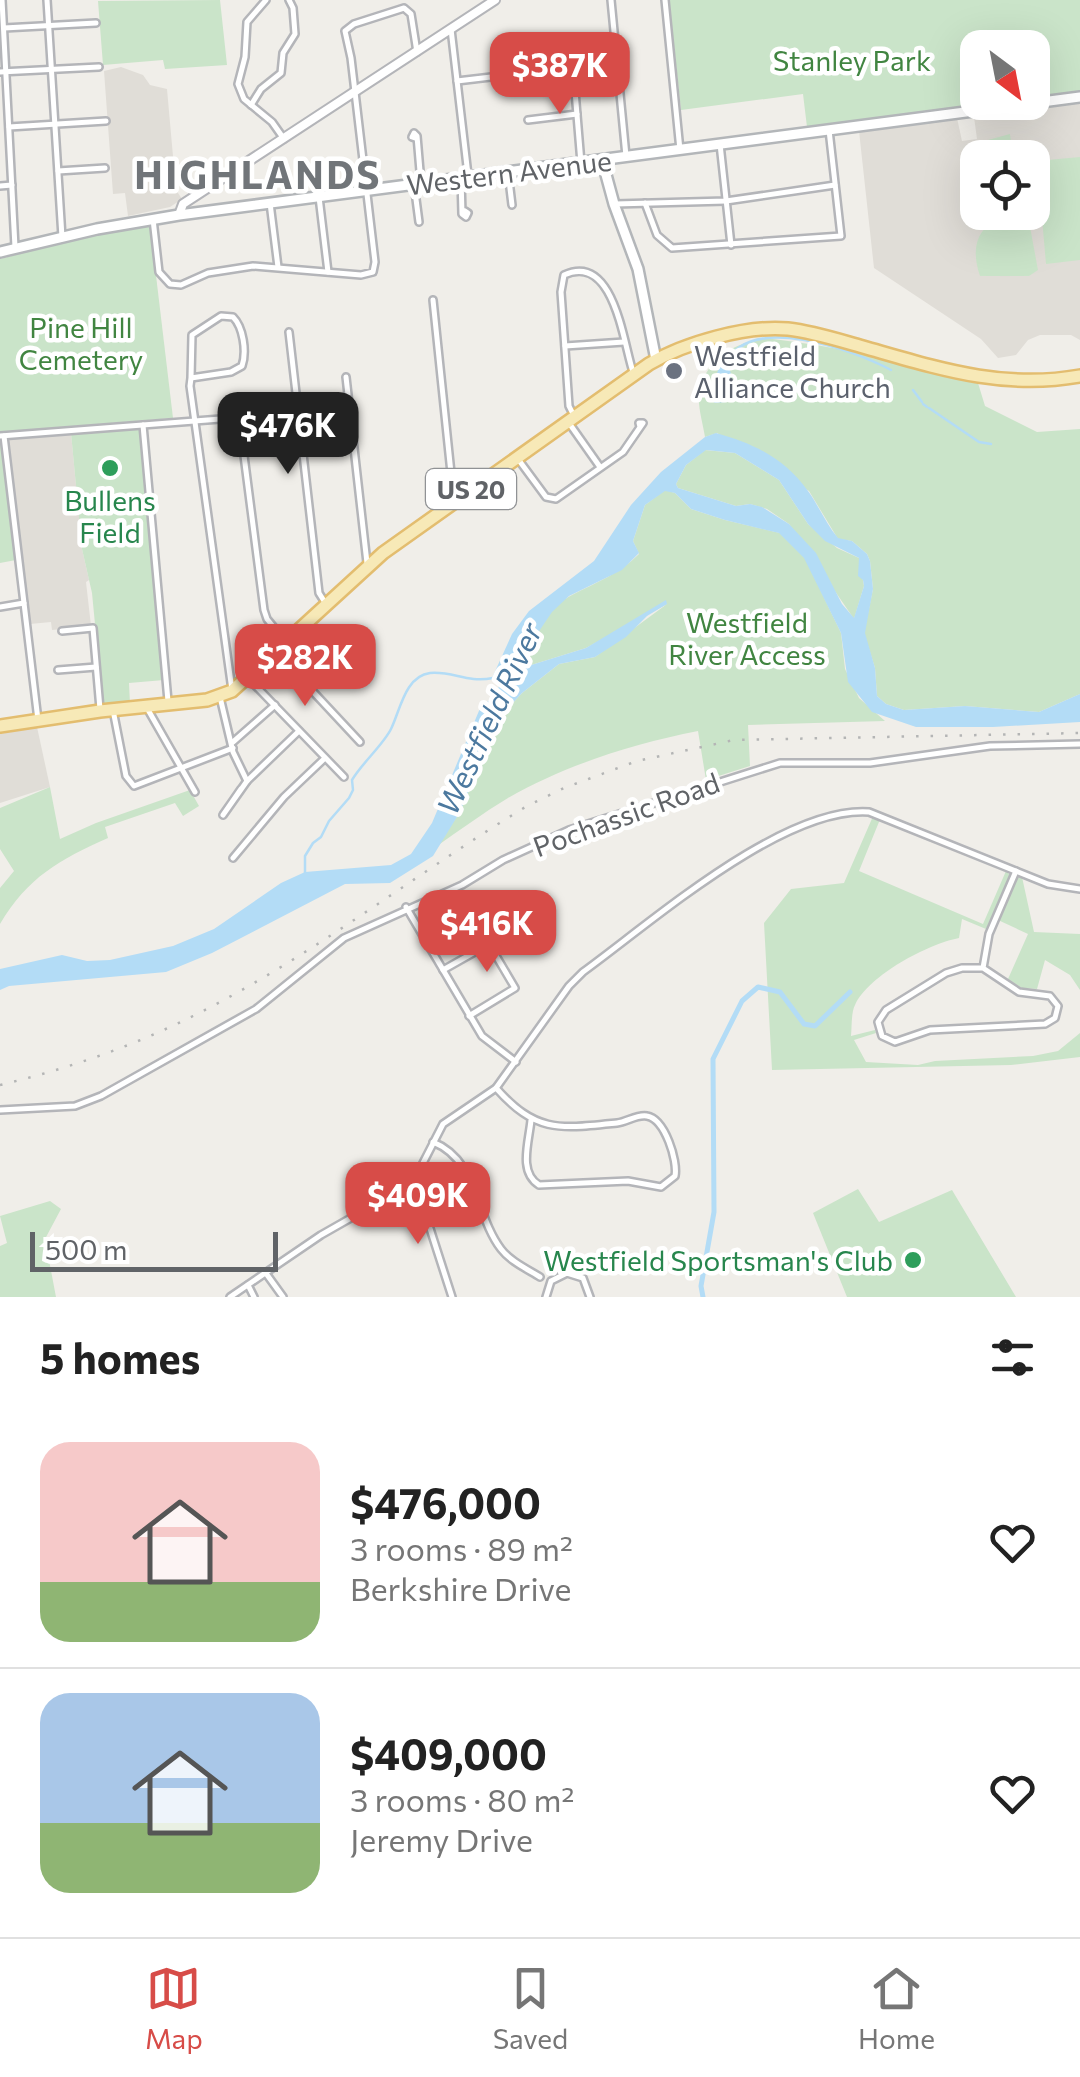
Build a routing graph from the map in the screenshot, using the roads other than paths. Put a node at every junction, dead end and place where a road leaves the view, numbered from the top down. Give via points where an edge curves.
1 (2, 0) edge
2 (48, 0) edge
3 (266, 0) edge
4 (289, 0) edge
5 (495, 0) edge
6 (610, 0) edge
7 (665, 0) edge
8 (96, 23) dead end
9 (49, 25) junction
10 (3, 28) junction
11 (451, 29) junction
12 (417, 52) junction
13 (617, 62) junction
14 (99, 67) dead end
15 (572, 67) junction
16 (52, 69) junction
17 (3, 72) edge
18 (457, 82) junction
19 (354, 93) junction
20 (1080, 97) edge
21 (251, 105) junction
22 (577, 114) junction
23 (528, 120) dead end
24 (106, 121) dead end
25 (55, 124) junction
26 (9, 127) junction
27 (829, 130) junction
28 (415, 138) dead end
29 (284, 139) junction
30 (720, 144) junction
31 (10, 148) junction
32 (0, 149) edge
33 (680, 150) junction
34 (626, 157) junction
35 (602, 160) junction
36 (582, 163) junction
37 (105, 168) dead end
38 (58, 170) junction
39 (508, 172) junction
40 (465, 178) junction
41 (417, 184) junction
42 (12, 185) junction
43 (836, 185) junction
44 (0, 186) edge
45 (366, 190) junction
46 (318, 197) junction
47 (726, 201) junction
48 (512, 202) dead end
49 (270, 203) junction
50 (645, 203) junction
51 (614, 204) junction
52 (464, 211) dead end
53 (179, 215) junction
54 (153, 219) junction
55 (418, 222) dead end
56 (62, 237) junction
57 (731, 245) junction
58 (16, 248) junction
59 (0, 252) edge
60 (278, 267) junction
61 (328, 272) junction
62 (433, 300) dead end
63 (289, 332) dead end
64 (624, 342) junction
65 (564, 346) junction
66 (656, 360) junction
67 (634, 375) junction
68 (1080, 376) edge
69 (346, 377) dead end
70 (191, 378) junction
71 (298, 413) junction
72 (240, 418) junction
73 (571, 418) junction
74 (195, 421) junction
75 (142, 425) junction
76 (640, 427) dead end
77 (2, 436) edge
78 (517, 457) junction
79 (601, 468) junction
80 (458, 498) junction
81 (367, 566) junction
82 (24, 603) junction
83 (326, 604) junction
84 (0, 607) edge
85 (62, 631) dead end
86 (286, 642) junction
87 (276, 652) junction
88 (96, 667) junction
89 (58, 670) dead end
90 (248, 678) junction
91 (226, 694) junction
92 (168, 704) junction
93 (275, 705) junction
94 (146, 706) junction
95 (106, 710) junction
96 (38, 720) junction
97 (0, 726) edge
98 (299, 731) junction
99 (360, 742) dead end
100 (1080, 744) edge
101 (233, 745) junction
102 (325, 758) junction
103 (181, 769) junction
104 (344, 778) dead end
105 (247, 781) junction
106 (241, 789) junction
107 (195, 792) dead end
108 (233, 858) dead end
109 (1016, 871) junction
110 (1080, 889) edge
111 (406, 908) junction
112 (982, 968) junction
113 (443, 970) junction
114 (469, 1016) junction
115 (516, 1062) junction
116 (496, 1088) junction
117 (0, 1110) edge
118 (532, 1120) junction
119 (433, 1142) junction
120 (402, 1186) junction
121 (265, 1272) junction
122 (556, 1276) junction
123 (540, 1277) junction
124 (248, 1286) junction
125 (546, 1294) edge
126 (230, 1297) edge
127 (254, 1297) edge
128 (283, 1297) edge
129 (452, 1297) edge
130 (590, 1297) edge

1 - 10 street
2 - 9 street
3 - 21 street via 247,22 238,77
4 - 21 street via 295,34 283,53 282,71
5 - 11 street
6 - 13 street
7 - 33 street
8 - 9 street
9 - 10 street
9 - 16 street
10 - 17 street
11 - 12 street
11 - 18 street
12 - 19 street
12 - 19 street via 406,9 347,27
13 - 15 street
13 - 34 street
14 - 16 street
15 - 18 street
15 - 22 street
16 - 17 street
16 - 25 street
17 - 26 street
18 - 40 street
19 - 29 street
19 - 45 street
20 - 27 main road, Western Avenue
21 - 29 street
22 - 23 street
22 - 36 street
24 - 25 street
25 - 26 street
25 - 38 street
26 - 31 street
27 - 30 main road, Western Avenue
27 - 43 street
28 - 41 street
29 - 53 street via 183,204
30 - 33 main road, Western Avenue
30 - 47 street
31 - 32 street
31 - 42 street
33 - 34 main road, Western Avenue
34 - 35 main road, Western Avenue
35 - 36 main road, Western Avenue
35 - 51 main road
36 - 39 main road, Western Avenue
37 - 38 street
38 - 56 street
39 - 40 main road, Western Avenue
39 - 48 street
40 - 41 main road, Western Avenue
40 - 52 street
41 - 45 main road, Western Avenue
41 - 55 street
42 - 44 street
42 - 58 street
43 - 47 street
43 - 57 street via 841,236
45 - 46 main road, Western Avenue
45 - 61 street via 376,266 371,273
46 - 49 main road, Western Avenue
46 - 61 street
47 - 50 street
47 - 57 street
49 - 53 main road, Western Avenue
49 - 60 street
50 - 51 street
50 - 57 street via 656,235 669,248
51 - 66 main road via 640,278
53 - 54 main road, Western Avenue
54 - 56 main road, Western Avenue
54 - 60 street via 159,272 170,284 249,266
56 - 58 main road, Western Avenue
58 - 59 main road, Western Avenue
60 - 61 street
62 - 80 street
63 - 71 street
64 - 65 street
64 - 65 street via 609,292 577,270 560,280
64 - 67 street
65 - 73 street
66 - 67 main road, US 20
66 - 68 main road, US 20 via 736,333 776,328 986,378 1029,383
67 - 73 main road, US 20
69 - 81 street
70 - 70 street via 242,366 240,327 232,316 192,334
70 - 74 street
71 - 72 street
71 - 83 street via 319,593
72 - 74 street
72 - 86 street via 264,614
73 - 78 main road, US 20
73 - 79 street
74 - 75 street
74 - 91 street
75 - 77 street
75 - 92 street
76 - 79 street via 627,448
77 - 82 street
78 - 79 street via 552,500
78 - 80 main road, US 20
80 - 81 main road, US 20
81 - 83 main road, US 20
82 - 84 street
82 - 96 street
83 - 86 main road, US 20
85 - 88 street via 94,628
86 - 87 main road, US 20
87 - 90 main road, US 20
87 - 99 street
88 - 89 street
88 - 95 street
90 - 91 main road, US 20
90 - 93 street
91 - 92 main road
91 - 101 street
92 - 94 main road
93 - 98 street
93 - 101 street
94 - 95 main road
94 - 103 street
95 - 96 main road
95 - 103 street via 131,785
96 - 97 main road
98 - 102 street
98 - 105 street
100 - 111 street, Pochassic Road via 990,746 870,763 780,762 568,830
101 - 103 street
101 - 105 street
102 - 104 street
102 - 108 street
103 - 107 street
105 - 106 street
106 - 106 street via 225,808 223,815 232,805
109 - 110 street
109 - 112 street
109 - 115 street via 885,816 852,810 827,818 740,856 582,972
111 - 113 street
111 - 117 street, Pochassic Road via 344,938 256,1009 101,1096 74,1106
112 - 112 street via 1019,992 1050,996 1058,1006 1055,1018 1045,1024 930,1030 895,1042 880,1034 886,1010 952,971
113 - 114 street
113 - 114 street via 489,944 515,988
114 - 115 street via 482,1036
115 - 116 street
116 - 118 street
116 - 119 street via 446,1121
118 - 118 street via 526,1168 539,1185 628,1181 661,1187 675,1176 676,1162 652,1117 558,1126
119 - 120 street
119 - 123 street via 461,1162 501,1250
120 - 121 street
120 - 129 street via 426,1216
121 - 124 street
121 - 128 street
122 - 123 street
122 - 125 street
122 - 130 street via 580,1276
123 - 125 street
124 - 126 street
124 - 127 street

